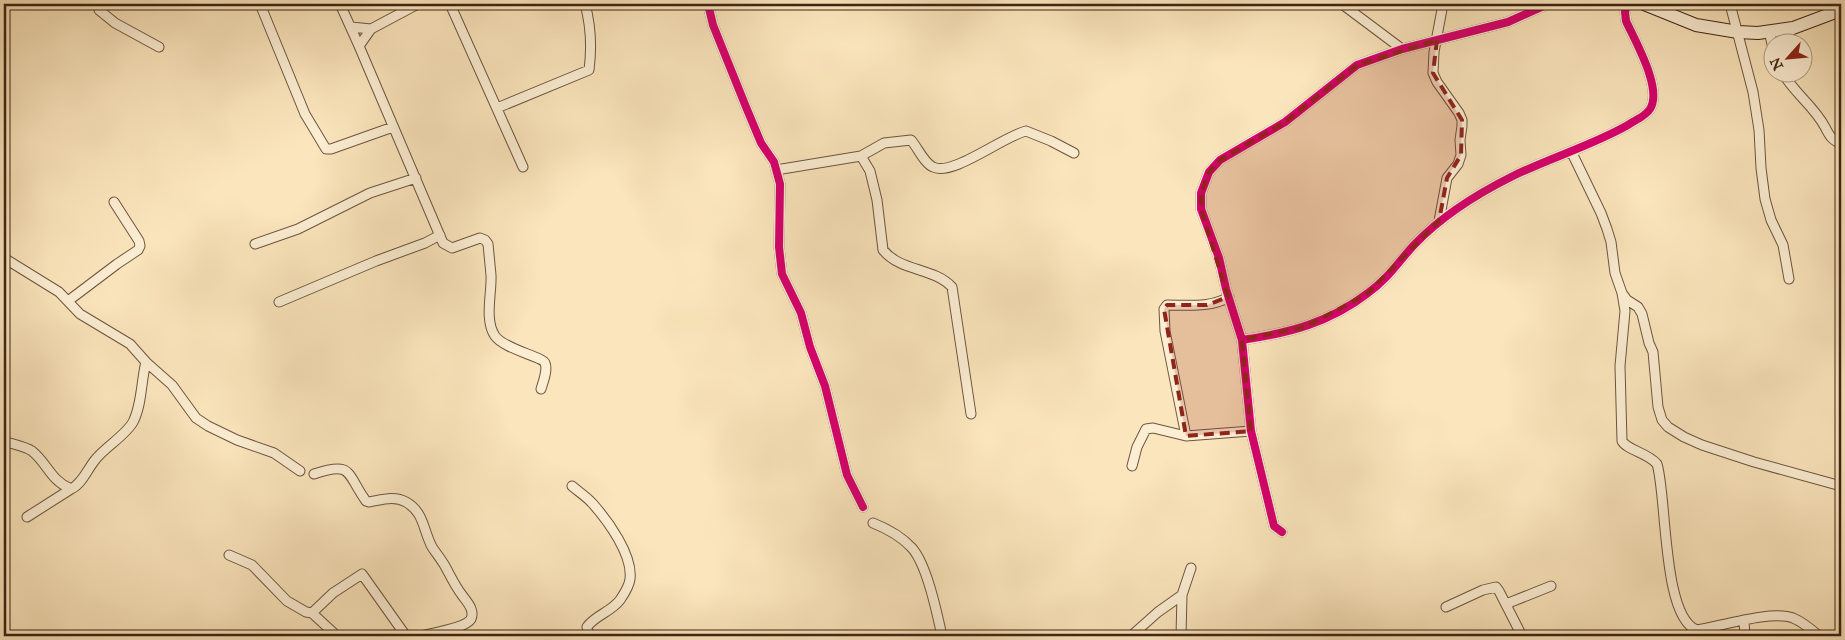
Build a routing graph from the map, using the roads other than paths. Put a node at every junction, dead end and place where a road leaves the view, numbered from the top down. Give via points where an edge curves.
1 (100, 4) edge
2 (260, 4) edge
3 (340, 4) edge
4 (418, 4) edge
5 (450, 4) edge
6 (585, 4) edge
7 (708, 4) edge
8 (1342, 4) edge
9 (1443, 4) edge
10 (1548, 4) edge
11 (1627, 4) edge
12 (1644, 4) edge
13 (1730, 4) edge
14 (1841, 10) edge
15 (351, 27) junction
16 (371, 29) junction
17 (1769, 31) joint
18 (1738, 32) junction
19 (1437, 40) junction
20 (359, 46) junction
21 (159, 47) dead end
22 (1402, 49) junction
23 (1790, 82) edge
24 (497, 108) junction
25 (394, 127) junction
26 (1841, 143) edge
27 (1571, 152) junction
28 (1074, 153) dead end
29 (861, 156) junction
30 (523, 167) dead end
31 (776, 170) junction
32 (416, 178) junction
33 (114, 202) dead end
34 (1439, 221) junction
35 (440, 235) junction
36 (255, 244) dead end
37 (4, 258) edge
38 (1789, 279) dead end
39 (1622, 293) junction
40 (1228, 296) junction
41 (68, 301) junction
42 (280, 302) dead end
43 (1242, 340) junction
44 (146, 362) junction
45 (541, 390) dead end
46 (971, 414) dead end
47 (1251, 431) junction
48 (1186, 436) junction
49 (10, 443) dead end
50 (1132, 466) dead end
51 (300, 471) dead end
52 (314, 474) dead end
53 (572, 486) dead end
54 (1841, 486) edge
55 (71, 489) junction
56 (863, 507) dead end
57 (27, 517) dead end
58 (873, 523) dead end
59 (1282, 532) dead end
60 (230, 555) dead end
61 (1191, 568) dead end
62 (1551, 586) dead end
63 (1182, 595) junction
64 (1506, 604) junction
65 (1446, 607) dead end
66 (312, 613) junction
67 (1744, 621) junction
68 (337, 636) edge
69 (406, 636) edge
70 (421, 636) edge
71 (589, 636) edge
72 (942, 636) edge
73 (1131, 636) edge
74 (1182, 636) edge
75 (1522, 636) edge
76 (1745, 636) edge
77 (1819, 636) edge

1 - 21 street via 99,10 115,23
2 - 25 street via 305,114 326,149
3 - 15 street
4 - 16 street
5 - 24 street
6 - 24 street via 590,23 589,70
7 - 31 street via 713,25 746,107
8 - 22 street
9 - 19 street
10 - 19 street via 1508,22
11 - 27 street via 1624,12 1626,21 1653,86 1650,109 1617,131
12 - 18 street via 1696,25
13 - 18 street
14 - 17 street via 1792,28
15 - 16 street
15 - 20 street
16 - 20 street
17 - 18 street
18 - 38 street via 1758,120 1765,199 1785,253
19 - 22 street
19 - 34 street via 1433,73 1462,120 1461,155 1447,178
20 - 25 street
22 - 40 street via 1357,65 1285,122 1220,160 1209,172 1201,193 1201,209 1219,258
23 - 26 street via 1820,117 1831,137
24 - 30 street
25 - 32 street
27 - 34 street via 1510,177
27 - 39 street via 1607,229
28 - 29 street via 1026,131 1006,138 965,161 939,169 928,163 910,140 884,143
29 - 31 street
29 - 46 street via 870,171 877,200 883,250 902,264 944,279 952,287
31 - 56 street via 780,184 778,247 782,274 801,314 825,386 846,475
32 - 35 street
32 - 36 street via 370,193 298,229
33 - 41 street via 140,246
34 - 43 street via 1390,275 1331,316 1280,334
35 - 42 street
35 - 45 street via 443,243 452,248 480,238 488,244 492,330 502,344 545,362
37 - 41 street
39 - 54 street via 1642,314 1653,352 1659,415 1668,427 1684,437 1754,462
39 - 67 street via 1625,311 1620,366 1622,441 1624,446 1645,454 1657,464 1670,579 1678,602 1688,624 1697,630
40 - 43 street
40 - 48 street via 1207,305 1168,305 1164,309 1165,331
41 - 44 street via 80,314 130,344
43 - 47 street
44 - 51 street via 172,385 196,418 237,440 274,453
44 - 55 street via 132,423 95,459 78,486
47 - 48 street
47 - 59 street via 1274,526
48 - 50 street via 1146,429
49 - 55 street via 34,452 57,481
52 - 70 street via 341,468 351,477 366,501 399,499 419,513 432,547 472,613 472,618 460,626
53 - 71 street via 592,503 610,526 630,568 629,585 620,600 589,624
55 - 57 street
58 - 72 street via 892,531 913,549 921,564
60 - 66 street via 252,566 287,601
61 - 63 street
62 - 64 street
63 - 73 street
63 - 74 street
64 - 65 street via 1493,586
64 - 75 street
66 - 68 street
66 - 69 street via 329,596 362,574
67 - 76 street
67 - 77 street via 1764,616 1787,617 1806,625

